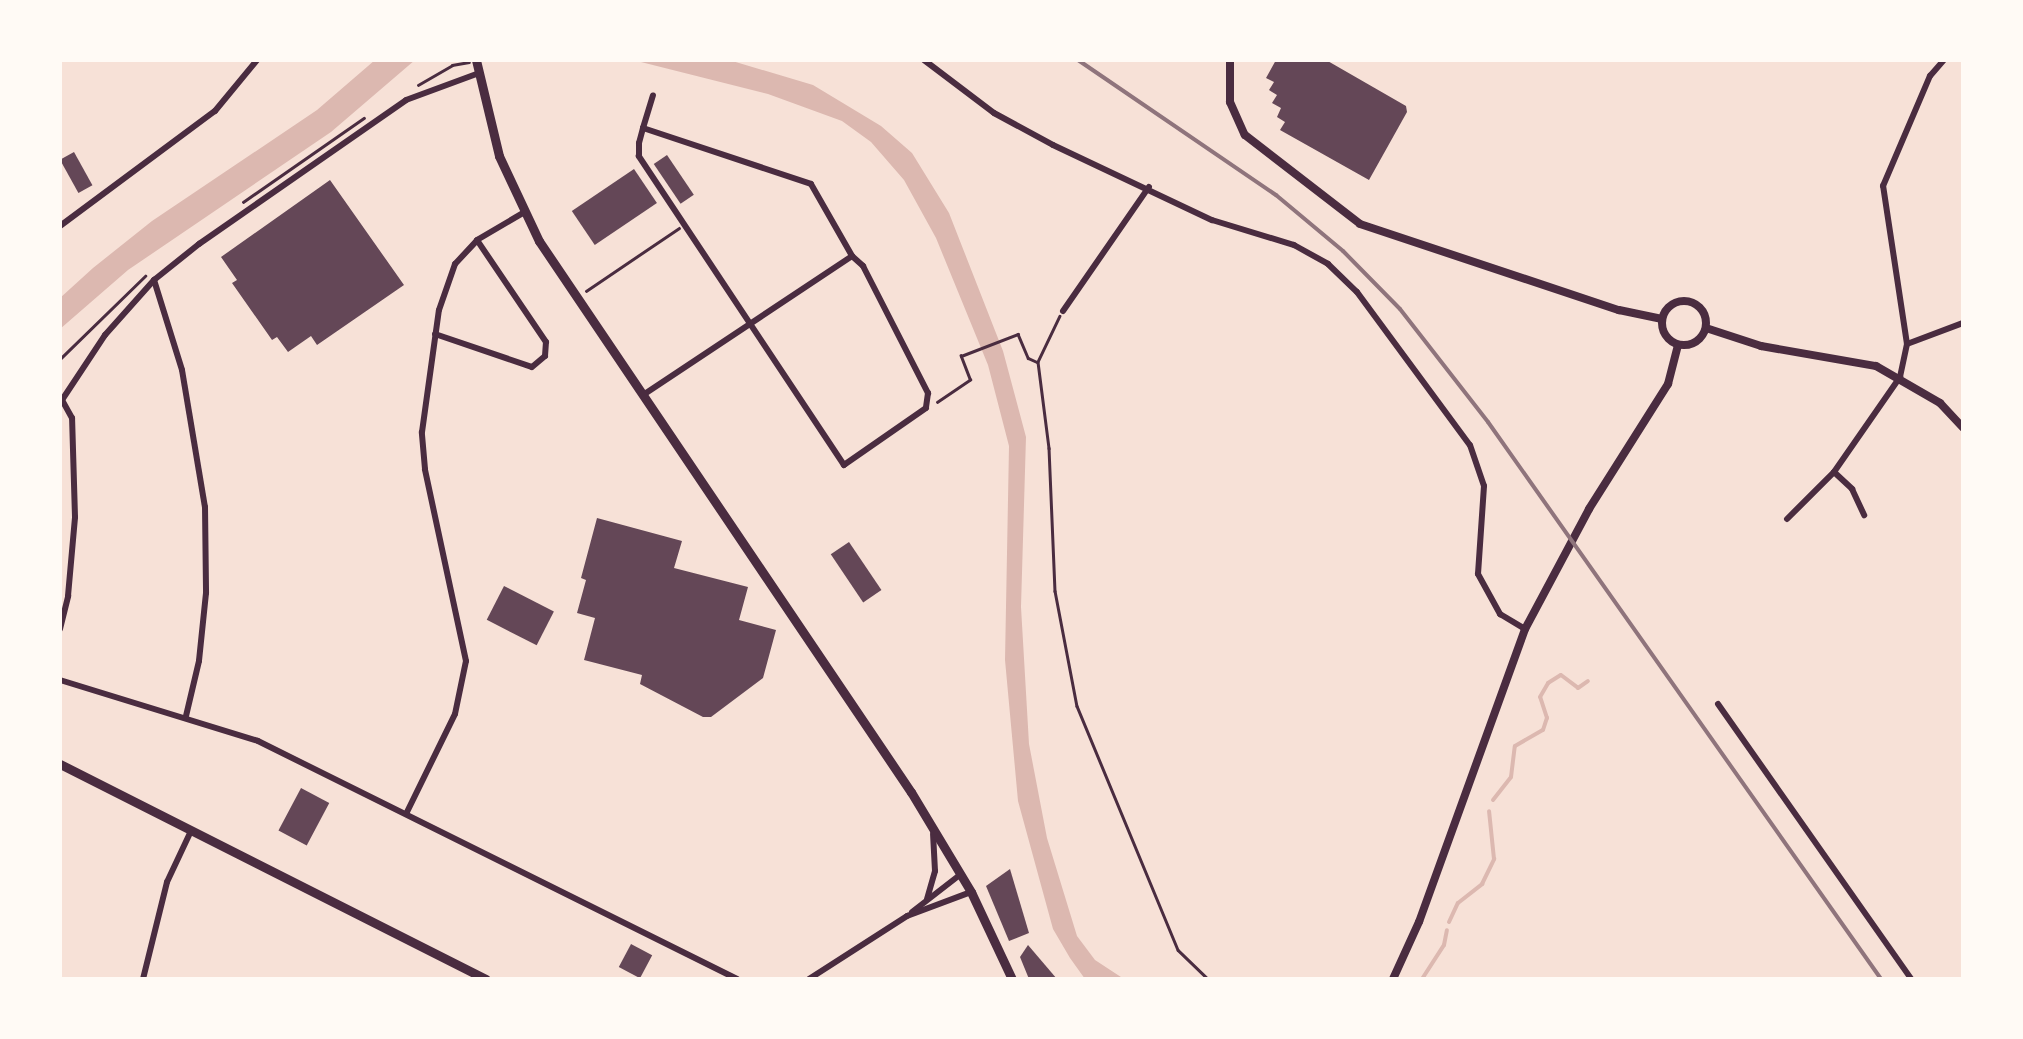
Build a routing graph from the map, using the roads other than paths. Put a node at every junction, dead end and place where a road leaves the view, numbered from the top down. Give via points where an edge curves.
1 (257, 60) edge
2 (476, 60) edge
3 (924, 60) edge
4 (1230, 60) edge
5 (1944, 60) edge
6 (478, 73) junction
7 (653, 95) dead end
8 (643, 128) junction
9 (1149, 187) junction
10 (523, 213) junction
11 (60, 226) edge
12 (477, 240) junction
13 (852, 256) junction
14 (154, 280) junction
15 (1063, 310) road end
16 (1662, 320) junction
17 (1963, 323) edge
18 (752, 325) junction
19 (1706, 328) junction
20 (435, 334) junction
21 (1906, 344) junction
22 (1678, 345) junction
23 (1900, 377) junction
24 (642, 396) junction
25 (61, 402) edge
26 (1963, 428) edge
27 (1834, 472) junction
28 (1864, 514) dead end
29 (1787, 518) dead end
30 (60, 628) edge
31 (1525, 628) junction
32 (60, 680) edge
33 (1718, 704) dead end
34 (186, 716) junction
35 (60, 764) edge
36 (407, 812) junction
37 (933, 828) junction
38 (191, 830) junction
39 (961, 874) junction
40 (970, 892) junction
41 (927, 899) junction
42 (907, 916) junction
43 (142, 979) edge
44 (486, 979) edge
45 (737, 979) edge
46 (809, 979) edge
47 (1012, 979) edge
48 (1393, 979) edge
49 (1911, 979) edge

1 - 11 street via 215,111
2 - 6 main road
3 - 9 street via 1053,146
4 - 16 street via 1230,102 1254,147 1360,224
5 - 21 street via 1930,76 1882,186
6 - 10 main road via 499,156
6 - 14 street via 422,92 363,127
7 - 8 street
8 - 13 street via 803,178
8 - 18 street via 639,156
9 - 15 street
9 - 31 street via 1212,220 1294,245 1328,264 1356,292 1470,446 1484,486 1478,574 1500,614
10 - 12 street
10 - 24 main road
12 - 20 street via 455,264
12 - 20 street via 546,342 546,356 532,367
13 - 18 street
13 - 18 street via 863,266 928,404 844,466
14 - 25 street via 105,334
14 - 34 street via 182,370 205,508 206,593
16 - 19 street via 1669,306 1688,301 1704,314
16 - 22 street via 1667,338
17 - 21 street
18 - 24 street
19 - 22 street via 1692,344
19 - 23 street
20 - 36 street via 424,469 466,661 455,714
21 - 23 street
22 - 31 street via 1668,384 1589,508
23 - 26 street via 1940,402
23 - 27 street
24 - 37 main road
25 - 30 street via 72,418 75,517
27 - 28 street
27 - 29 street
31 - 48 street
32 - 34 street
33 - 49 street
34 - 36 street via 258,741
35 - 38 main road
36 - 45 street
37 - 39 main road
37 - 41 street via 935,871
38 - 43 street via 162,897
38 - 44 main road
39 - 40 main road
39 - 41 street
40 - 42 street
40 - 47 main road
41 - 42 street
42 - 46 street

